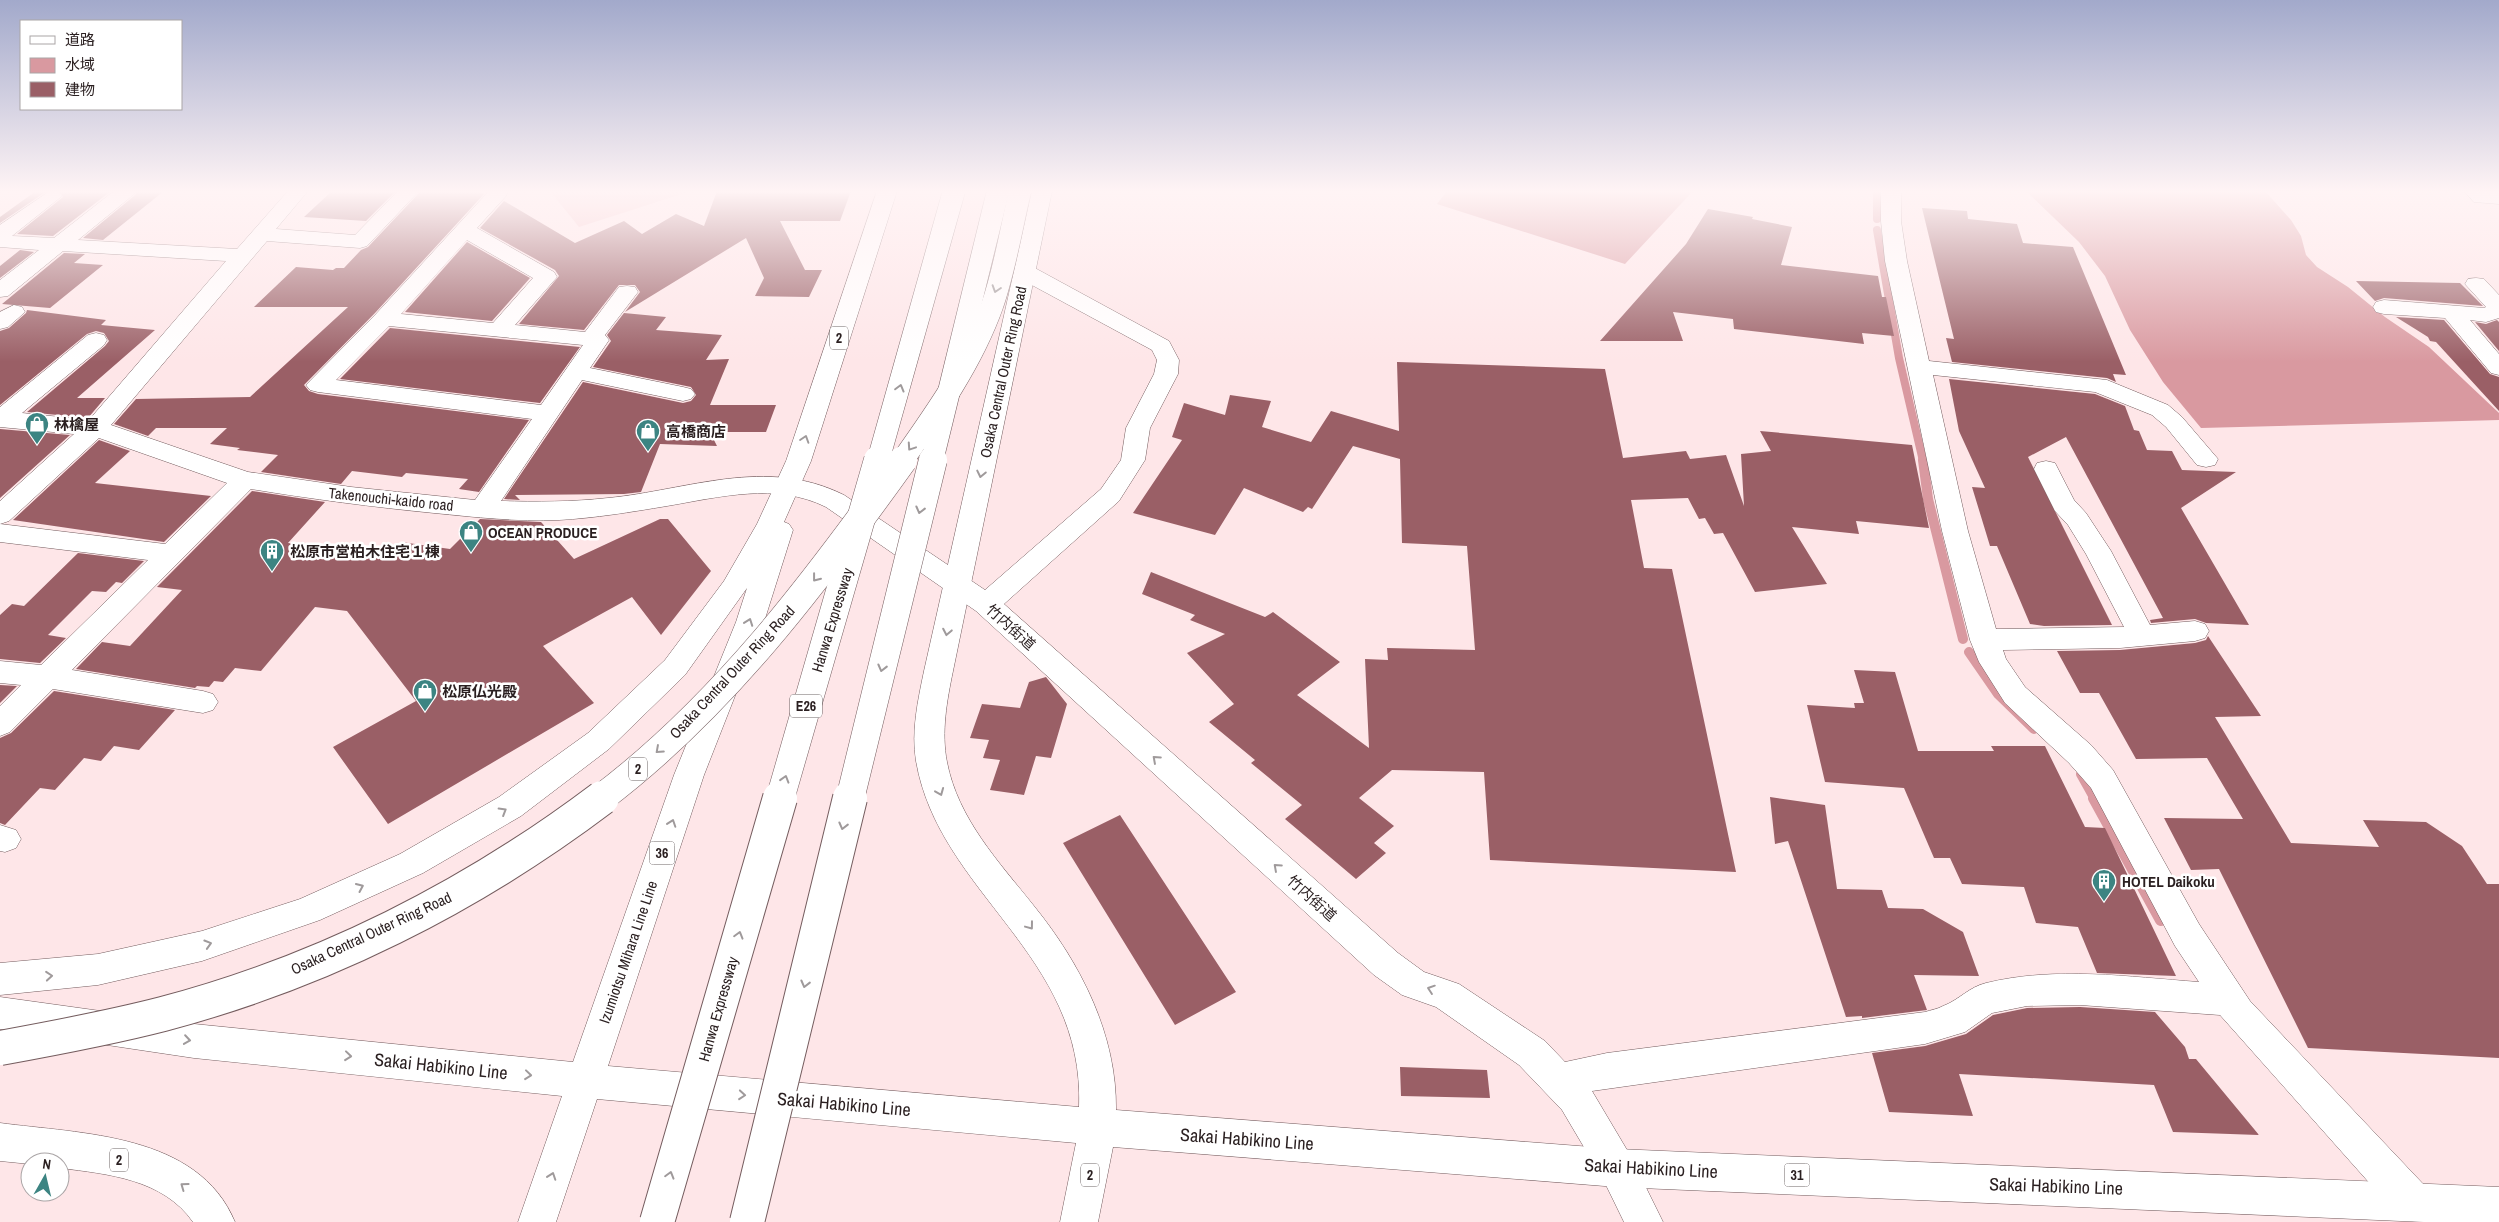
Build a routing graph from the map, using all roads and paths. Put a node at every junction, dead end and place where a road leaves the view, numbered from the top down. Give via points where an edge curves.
1 (55, 248) edge
2 (109, 248) edge
3 (248, 248) edge
4 (449, 248) edge
5 (496, 248) edge
6 (868, 248) edge
7 (938, 248) edge
8 (984, 248) edge
9 (1007, 248) edge
10 (1030, 248) edge
11 (1895, 248) edge
12 (241, 256) junction
13 (1025, 272) junction
14 (2476, 284) dead end
15 (0, 291) edge
16 (627, 292) dead end
17 (2384, 307) dead end
18 (2499, 309) edge
19 (2452, 312) junction
20 (384, 319) junction
21 (499, 330) junction
22 (592, 339) junction
23 (96, 340) dead end
24 (1919, 367) junction
25 (2472, 368) dead end
26 (2499, 368) edge
27 (576, 372) junction
28 (683, 394) dead end
29 (548, 413) junction
30 (0, 419) edge
31 (95, 428) junction
32 (2206, 460) dead end
33 (2046, 468) dead end
34 (245, 480) junction
35 (789, 485) junction
36 (482, 509) junction
37 (0, 515) edge
38 (0, 533) edge
39 (170, 554) junction
40 (956, 584) junction
41 (986, 604) junction
42 (2195, 631) dead end
43 (2142, 636) junction
44 (1984, 640) junction
45 (0, 672) edge
46 (47, 677) junction
47 (203, 702) dead end
48 (0, 724) edge
49 (0, 979) edge
50 (2229, 1000) junction
51 (0, 1013) edge
52 (0, 1048) edge
53 (585, 1080) junction
54 (1558, 1081) junction
55 (1096, 1127) junction
56 (0, 1142) edge
57 (1617, 1168) junction
58 (2411, 1200) junction
59 (2499, 1206) edge
60 (216, 1222) edge
61 (537, 1222) edge
62 (657, 1222) edge
63 (747, 1222) edge
64 (1080, 1222) edge
65 (1644, 1222) edge

1 - 15 main road
2 - 12 main road
3 - 12 main road
4 - 20 main road
5 - 21 main road via 546,277
35 -> 6 main road, 2
62 -> 7 main road, Hanwa Expressway / E26, bridge via 747,904 884,446
8 -> 63 main road, bridge
9 -> 52 main road, Osaka Central Outer Ring Road / 2, bridge via 987,318 970,355 887,482 802,596 702,709 619,785 582,814 500,868 412,918 354,944 271,979 166,1013 78,1035
10 - 13 main road, Osaka Central Outer Ring Road / 2
11 - 24 main road
12 - 31 main road
13 -> 40 main road, Osaka Central Outer Ring Road / 2
13 - 41 main road via 1161,346 1168,360 1166,374 1138,428 1133,460 1110,495
14 - 18 main road
16 - 22 main road
17 - 19 main road
18 - 19 main road via 2486,315
19 - 26 main road
20 - 21 main road
20 - 29 main road via 318,385
21 - 22 main road
22 - 27 main road via 598,340
23 - 30 main road
24 - 32 main road via 2098,386 2160,410
24 - 44 main road via 1955,531
25 - 26 main road
27 - 28 main road
27 - 29 main road
29 - 36 main road
30 - 31 main road, Takenouchi-kaido road
31 - 34 main road, Takenouchi-kaido road
31 - 37 main road
33 - 43 main road via 2064,505 2098,551
34 - 36 main road, Takenouchi-kaido road via 351,496
34 - 39 main road
35 - 36 main road, Takenouchi-kaido road via 744,485 609,507 557,511
35 - 40 main road, 竹内街道 via 818,492 835,501
49 -> 35 main road, 2 via 67,975 176,953 285,918 387,875 512,805 609,733 693,645 734,588
53 -> 35 main road, Izumiotsu Mihara Line Line / 36 via 689,775 752,614 780,529
38 - 39 main road
39 - 46 main road
40 - 41 main road, 竹内街道
40 -> 55 main road, Osaka Central Outer Ring Road / 2 via 928,743 934,777 966,845 1031,926 1081,1012 1096,1068
54 -> 41 main road, 竹内街道 via 1532,1053 1474,1012 1447,995 1414,984 1386,964
42 - 43 main road
43 - 44 main road
44 - 50 main road via 1992,662 2012,691 2102,779 2187,935
45 - 46 main road
46 - 47 main road
46 - 48 main road
50 - 54 main road via 2080,989 2027,990 1984,999 1953,1020 1925,1028 1607,1070
50 - 58 main road
51 -> 53 main road, Sakai Habikino Line via 194,1040
53 -> 55 main road, Sakai Habikino Line
61 -> 53 main road, Izumiotsu Mihara Line Line / 36
54 - 57 main road, 竹内街道 via 1575,1097
55 - 57 main road, Sakai Habikino Line / 31
55 - 64 main road, Osaka Central Outer Ring Road / 2
60 -> 56 main road, 2 via 204,1203 184,1184 160,1172 130,1162
57 - 58 main road, Sakai Habikino Line / 31
57 - 65 main road, 竹内街道
58 - 59 main road, Sakai Habikino Line / 31

